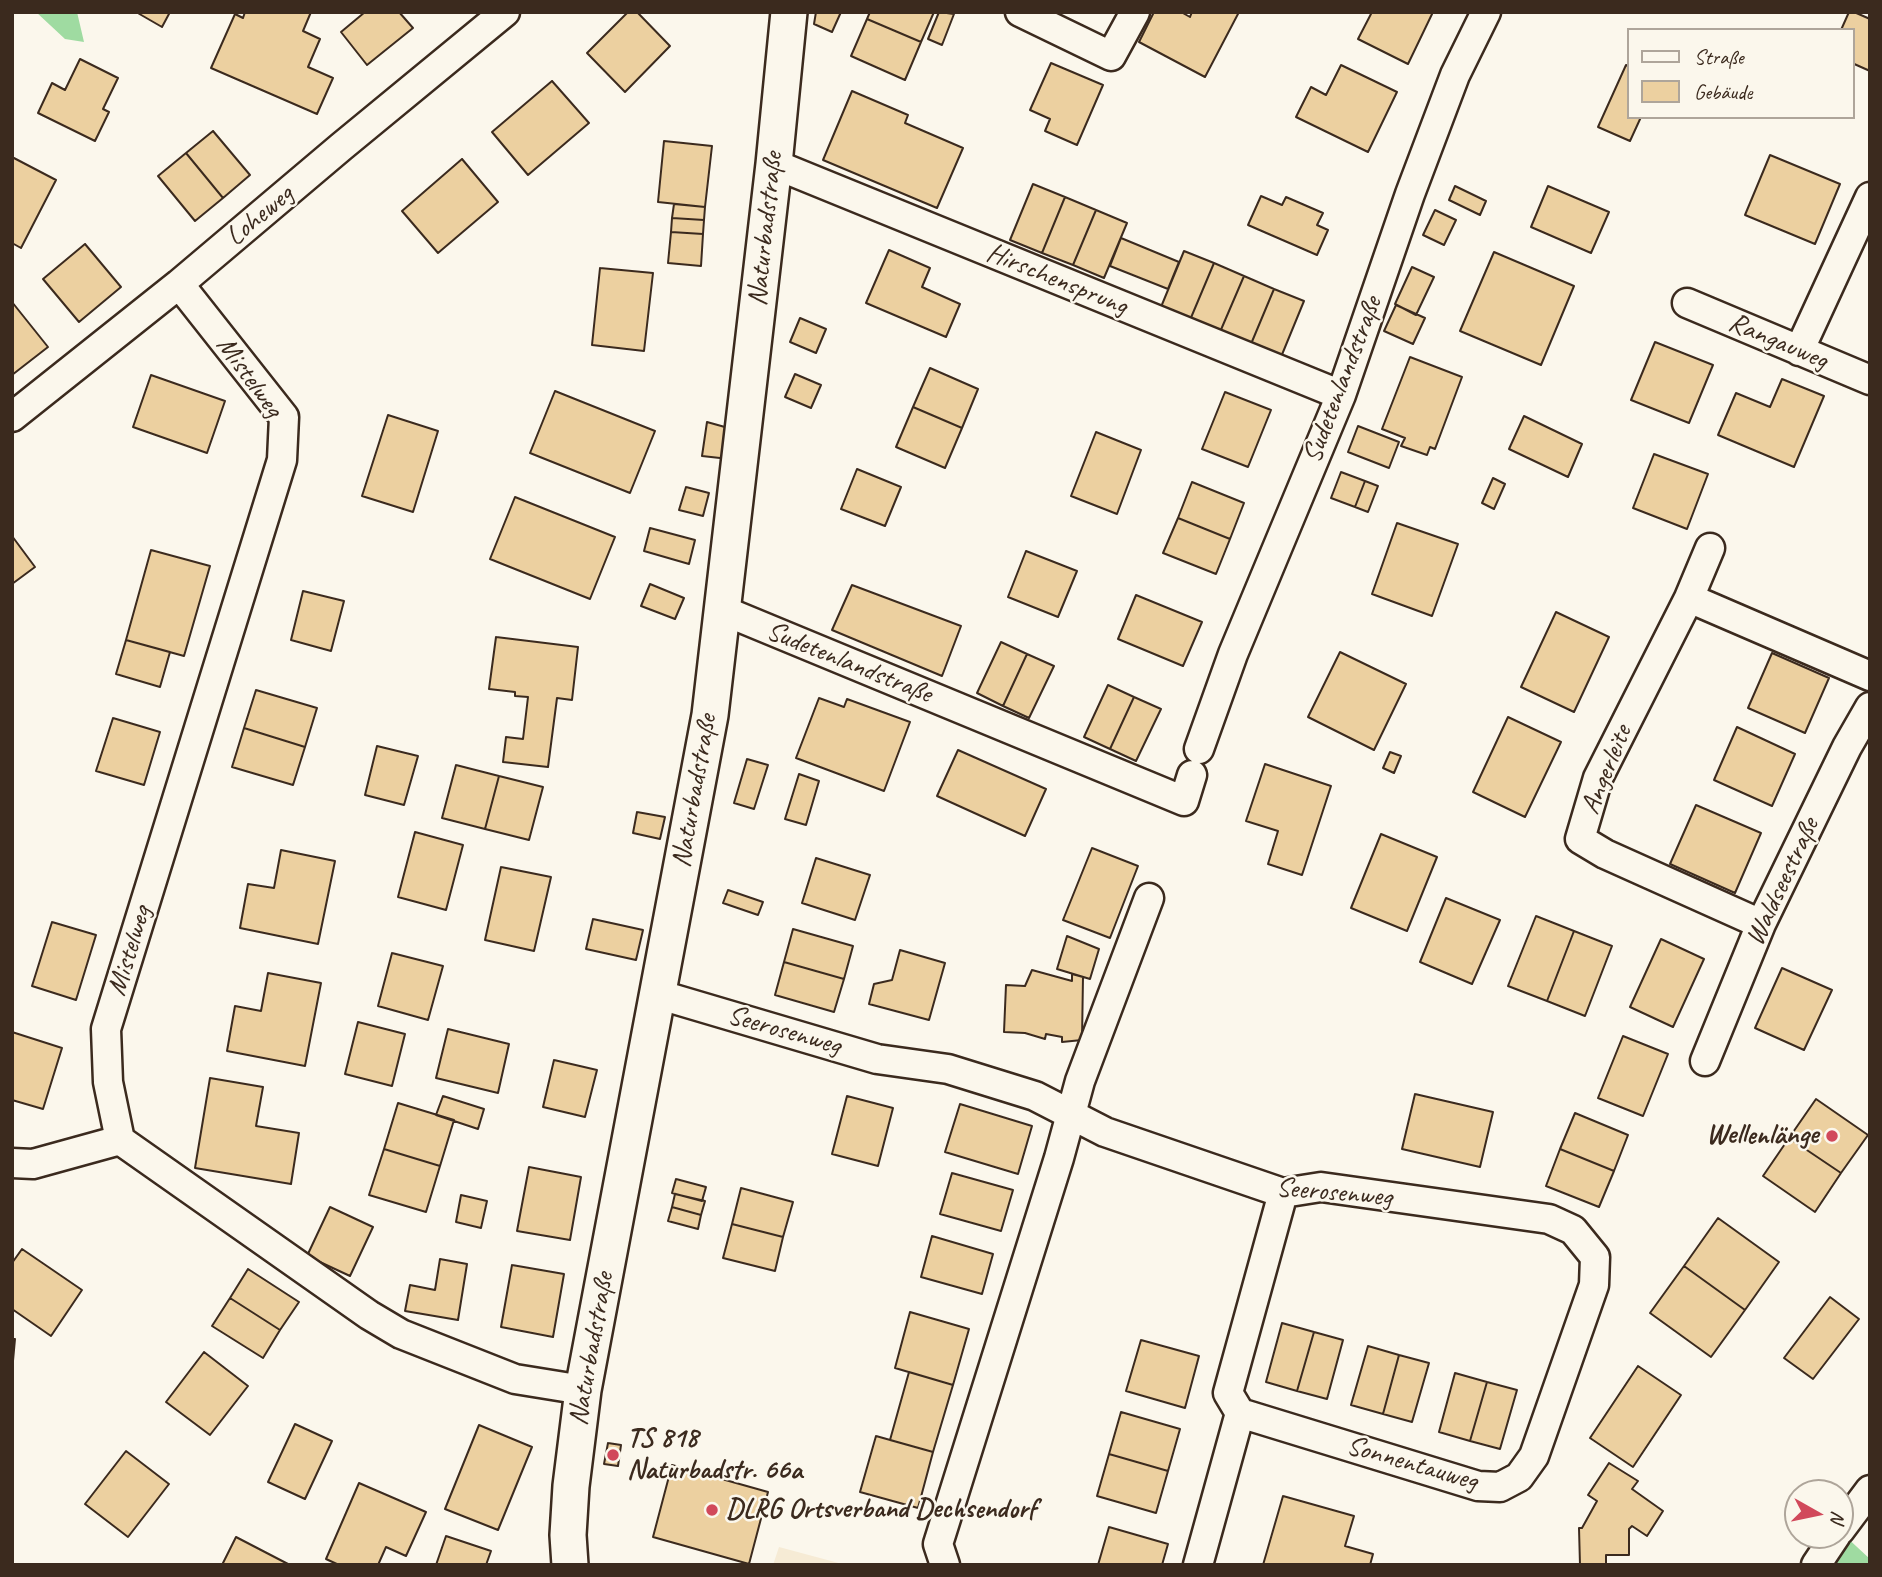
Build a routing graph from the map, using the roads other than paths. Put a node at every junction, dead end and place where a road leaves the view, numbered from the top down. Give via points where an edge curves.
1 (505, 12) edge
2 (789, 12) edge
3 (1020, 12) edge
4 (1135, 12) edge
5 (1486, 12) edge
6 (774, 164) junction
7 (1870, 197) edge
8 (179, 284) junction
9 (1687, 303) dead end
10 (1799, 351) junction
11 (1870, 380) edge
12 (1341, 395) junction
13 (12, 417) edge
14 (1710, 548) dead end
15 (1689, 598) junction
16 (722, 610) junction
17 (1870, 676) edge
18 (1870, 707) edge
19 (1149, 898) dead end
20 (1761, 924) junction
21 (657, 994) junction
22 (1705, 1061) dead end
23 (1072, 1114) junction
24 (120, 1140) junction
25 (12, 1163) edge
26 (1283, 1193) junction
27 (1595, 1257) joint
28 (583, 1390) junction
29 (1240, 1413) junction
30 (1870, 1490) edge
31 (1854, 1511) edge
32 (1826, 1549) edge
33 (570, 1565) edge
34 (945, 1565) edge
35 (1198, 1565) edge
36 (1815, 1565) edge

1 - 8 street, Loheweg
2 - 6 street, Naturbadstraße
3 - 4 street via 1111,56
5 - 12 street, Sudetenlandstraße via 1455,75
6 - 12 street, Hirschensprung
6 - 16 street, Naturbadstraße
7 - 10 street
8 - 13 street, Loheweg
8 - 24 street, Mistelweg via 284,417 282,460 106,1029 108,1082
9 - 10 street, Rangauweg
10 - 11 street, Rangauweg
12 - 16 street, Sudetenlandstraße via 1233,654 1184,801
14 - 15 street, Angerleite
15 - 17 street
15 - 20 street, Angerleite via 1598,778 1580,839
16 - 21 street, Naturbadstraße via 710,715
18 - 20 street, Waldseestraße
19 - 23 street via 1080,1081
20 - 22 street, Waldseestraße
21 - 23 street, Seerosenweg via 877,1059 948,1069 1035,1096
21 - 28 street, Naturbadstraße
23 - 26 street, Seerosenweg via 1105,1132
23 - 34 street via 939,1544
24 - 25 street via 33,1164
24 - 28 street via 401,1334 515,1379
26 - 27 street, Seerosenweg via 1321,1187 1549,1220 1573,1230
26 - 29 street via 1228,1392
27 - 29 street, Sonnentauweg via 1594,1285 1534,1457 1519,1477 1500,1487 1478,1486
28 - 33 street, Naturbadstraße via 571,1486
29 - 35 street
30 - 31 street
32 - 36 street

